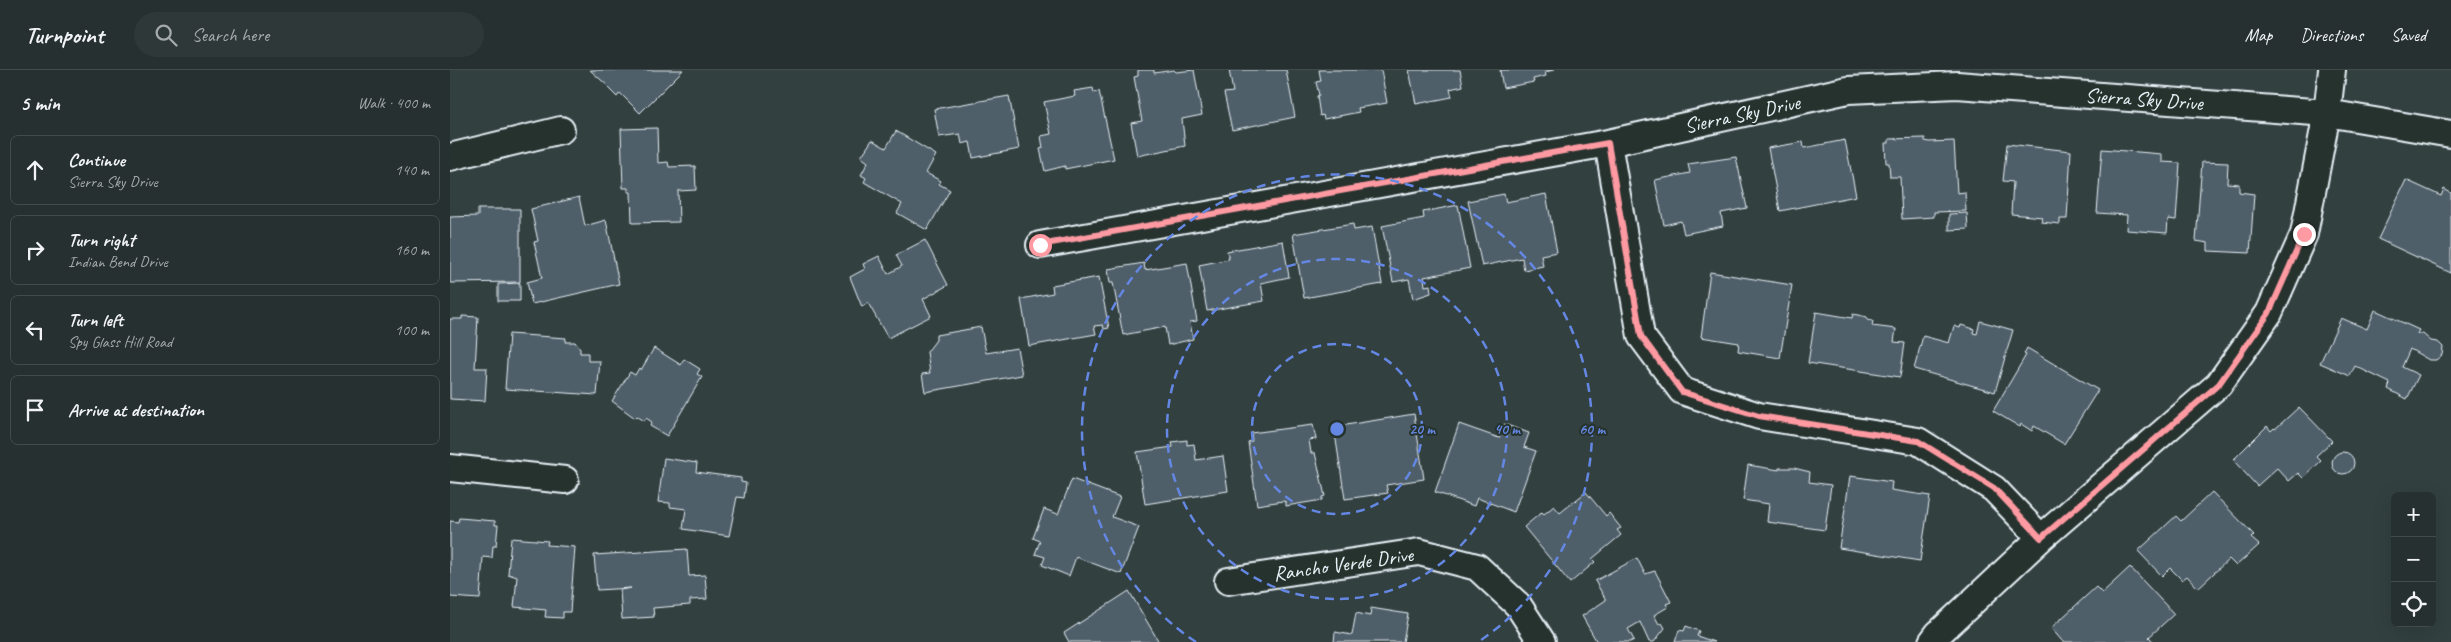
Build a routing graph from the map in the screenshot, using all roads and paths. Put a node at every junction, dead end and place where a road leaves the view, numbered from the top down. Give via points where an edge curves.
1 (2332, 70) edge
2 (2327, 113) junction
3 (561, 130) dead end
4 (2451, 134) edge
5 (1608, 143) junction
6 (450, 157) edge
7 (1040, 245) dead end
8 (450, 468) edge
9 (565, 480) dead end
10 (2041, 538) junction
11 (1228, 581) dead end
12 (1542, 642) edge
13 (1932, 642) edge

1 - 2 street
2 - 4 street, Sierra Sky Drive
2 - 5 street, Sierra Sky Drive via 1957,85 1848,90
2 - 10 street via 2304,234 2269,313 2219,384
3 - 6 street
5 - 7 street, Sierra Sky Drive
5 - 10 street via 1641,336 1682,392 1759,416 1918,441 1994,488
8 - 9 street
10 - 13 street
11 - 12 street, Rancho Verde Drive via 1419,552 1477,567 1518,605

